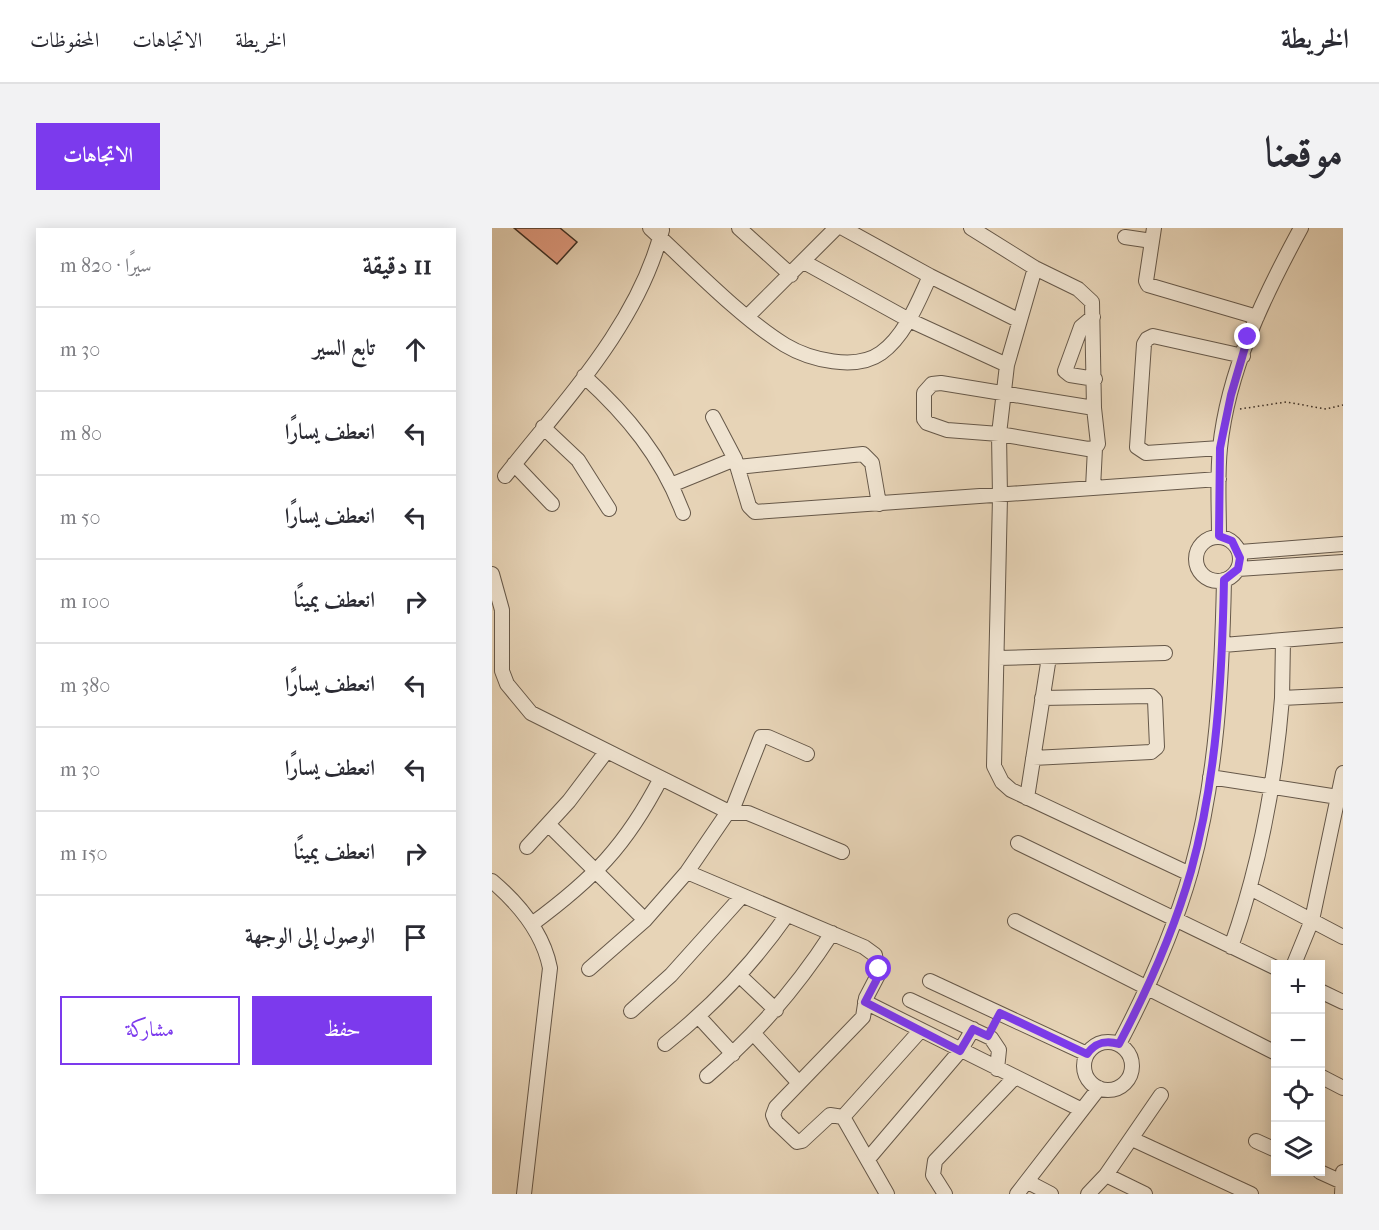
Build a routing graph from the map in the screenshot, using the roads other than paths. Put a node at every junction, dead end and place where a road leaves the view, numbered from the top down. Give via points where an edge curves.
1 (836, 228) edge
2 (843, 228) edge
3 (971, 228) edge
4 (1301, 228) edge
5 (657, 231) edge
6 (748, 231) edge
7 (1153, 235) edge
8 (1125, 237) dead end
9 (804, 262) junction
10 (1035, 268) junction
11 (791, 274) junction
12 (930, 276) junction
13 (748, 316) junction
14 (1093, 317) junction
15 (1257, 317) junction
16 (909, 320) junction
17 (1018, 320) junction
18 (1243, 356) junction
19 (1007, 365) junction
20 (584, 376) junction
21 (1095, 379) junction
22 (1003, 393) junction
23 (1094, 408) junction
24 (713, 417) dead end
25 (543, 427) junction
26 (999, 434) junction
27 (1095, 448) junction
28 (1220, 448) junction
29 (736, 463) junction
30 (514, 464) junction
31 (505, 476) dead end
32 (1219, 479) junction
33 (671, 484) junction
34 (1093, 488) junction
35 (1000, 496) junction
36 (552, 504) dead end
37 (879, 504) junction
38 (609, 509) dead end
39 (683, 513) dead end
40 (1219, 536) junction
41 (1343, 544) edge
42 (1240, 552) junction
43 (1343, 562) edge
44 (1238, 569) junction
45 (492, 574) edge
46 (1224, 580) junction
47 (1343, 636) edge
48 (1283, 640) junction
49 (1222, 645) junction
50 (1165, 653) dead end
51 (1048, 657) junction
52 (998, 658) junction
53 (1343, 695) edge
54 (1042, 698) junction
55 (1282, 698) junction
56 (606, 752) junction
57 (807, 754) dead end
58 (1033, 758) junction
59 (1343, 772) edge
60 (1210, 777) junction
61 (661, 778) junction
62 (1272, 786) junction
63 (1338, 797) junction
64 (1027, 798) junction
65 (729, 812) junction
66 (549, 825) junction
67 (1018, 843) dead end
68 (527, 847) dead end
69 (842, 852) dead end
70 (597, 872) junction
71 (687, 872) junction
72 (1190, 874) junction
73 (492, 881) edge
74 (1252, 889) junction
75 (742, 896) junction
76 (786, 915) junction
77 (645, 920) junction
78 (1174, 920) junction
79 (1312, 920) junction
80 (1015, 921) dead end
81 (532, 924) junction
82 (832, 933) junction
83 (1343, 937) edge
84 (1231, 947) junction
85 (1296, 960) edge
86 (1271, 966) edge
87 (589, 969) dead end
88 (740, 976) junction
89 (1148, 988) junction
90 (1325, 993) edge
91 (910, 1000) dead end
92 (865, 1002) junction
93 (1343, 1002) edge
94 (929, 1009) junction
95 (776, 1010) junction
96 (631, 1011) dead end
97 (1000, 1013) junction
98 (699, 1017) junction
99 (973, 1029) junction
100 (920, 1030) junction
101 (754, 1035) junction
102 (988, 1036) junction
103 (665, 1044) dead end
104 (1119, 1044) junction
105 (960, 1051) junction
106 (1271, 1051) edge
107 (733, 1054) junction
108 (1087, 1054) junction
109 (997, 1069) junction
110 (708, 1076) dead end
111 (1015, 1077) junction
112 (1325, 1079) edge
113 (799, 1083) junction
114 (1099, 1088) junction
115 (1343, 1088) edge
116 (1161, 1095) dead end
117 (1082, 1110) junction
118 (843, 1116) junction
119 (1132, 1138) junction
120 (1256, 1141) dead end
121 (1271, 1148) edge
122 (868, 1159) junction
123 (1325, 1174) edge
124 (1106, 1175) junction
125 (1028, 1182) junction
126 (1342, 1183) edge
127 (524, 1194) edge
128 (887, 1194) edge
129 (945, 1194) edge
130 (1017, 1194) edge
131 (1051, 1194) edge
132 (1088, 1194) edge
133 (1145, 1194) edge
134 (1251, 1194) edge

1 - 9 street
2 - 12 street
3 - 10 street
4 - 15 street
5 - 13 street
5 - 20 street via 633,302
6 - 11 street
7 - 8 street
7 - 15 street via 1148,285
9 - 11 street
9 - 16 street
10 - 14 street via 1087,295
10 - 17 street
11 - 13 street
12 - 16 street
12 - 17 street
13 - 16 street via 806,356 856,363 883,352
14 - 21 street
14 - 21 street via 1081,327 1065,371
15 - 18 street
16 - 19 street
17 - 19 street
18 - 28 street
18 - 28 street via 1153,336 1144,344 1137,447 1146,453
19 - 22 street
20 - 25 street
20 - 33 street via 635,427
21 - 23 street
22 - 23 street
22 - 26 street
22 - 26 street via 941,383 932,384 924,393 924,419 931,426
23 - 27 street via 1099,433
24 - 29 street
25 - 30 street
25 - 38 street via 578,460
26 - 27 street
26 - 35 street
27 - 34 street
28 - 32 street
29 - 33 street
29 - 37 street via 748,506 755,512
29 - 37 street via 862,454 872,463
30 - 31 street
30 - 36 street
32 - 34 street
32 - 40 street
33 - 39 street
34 - 35 street
35 - 37 street
35 - 52 street
40 - 42 street via 1232,541
40 - 46 street via 1204,540 1196,561 1202,575
41 - 42 street
42 - 44 street
43 - 44 street
44 - 46 street
45 - 56 street via 502,610 500,660 507,684 531,713
46 - 49 street
47 - 48 street
48 - 49 street
48 - 55 street
49 - 60 street
50 - 51 street
51 - 52 street
51 - 54 street
52 - 64 street via 994,766 1006,786
53 - 55 street
54 - 58 street
54 - 58 street via 1151,696 1155,700 1157,747 1151,752
55 - 62 street
56 - 61 street
56 - 66 street
57 - 65 street via 761,737
58 - 64 street
59 - 63 street
60 - 62 street
60 - 72 street
61 - 65 street
61 - 70 street via 644,812
62 - 63 street
62 - 74 street
63 - 79 street
64 - 72 street
65 - 69 street via 748,813
65 - 71 street
66 - 68 street
66 - 70 street
67 - 78 street
70 - 77 street
70 - 81 street
71 - 75 street
71 - 77 street
72 - 78 street
73 - 81 street
74 - 79 street
74 - 84 street
75 - 76 street
75 - 96 street via 679,968
76 - 82 street
76 - 88 street
77 - 87 street
78 - 84 street
78 - 89 street
79 - 83 street
79 - 85 street
80 - 89 street
81 - 127 street via 545,947 551,978
82 - 92 street via 870,950 878,962 878,975
82 - 95 street
84 - 86 street
88 - 95 street
88 - 98 street
89 - 104 street
89 - 106 street
90 - 93 street
91 - 94 street
92 - 100 street
92 - 113 street via 860,1020
94 - 97 street via 936,984
94 - 99 street
95 - 101 street
97 - 102 street
97 - 108 street
98 - 103 street
98 - 107 street
99 - 102 street
99 - 105 street
100 - 105 street
100 - 118 street
101 - 107 street
101 - 113 street
102 - 109 street via 999,1050
104 - 108 street via 1104,1042
104 - 114 street via 1130,1055 1128,1079 1115,1089
105 - 109 street
105 - 122 street
107 - 110 street
108 - 114 street via 1084,1070
109 - 111 street
111 - 117 street
111 - 129 street via 935,1161 933,1175
112 - 115 street
113 - 118 street via 773,1112 774,1120 792,1140 802,1141 831,1115
114 - 117 street
116 - 119 street
117 - 125 street
118 - 122 street
119 - 124 street
119 - 134 street
120 - 121 street
122 - 128 street
123 - 126 street
124 - 132 street
124 - 133 street
125 - 130 street
125 - 131 street

